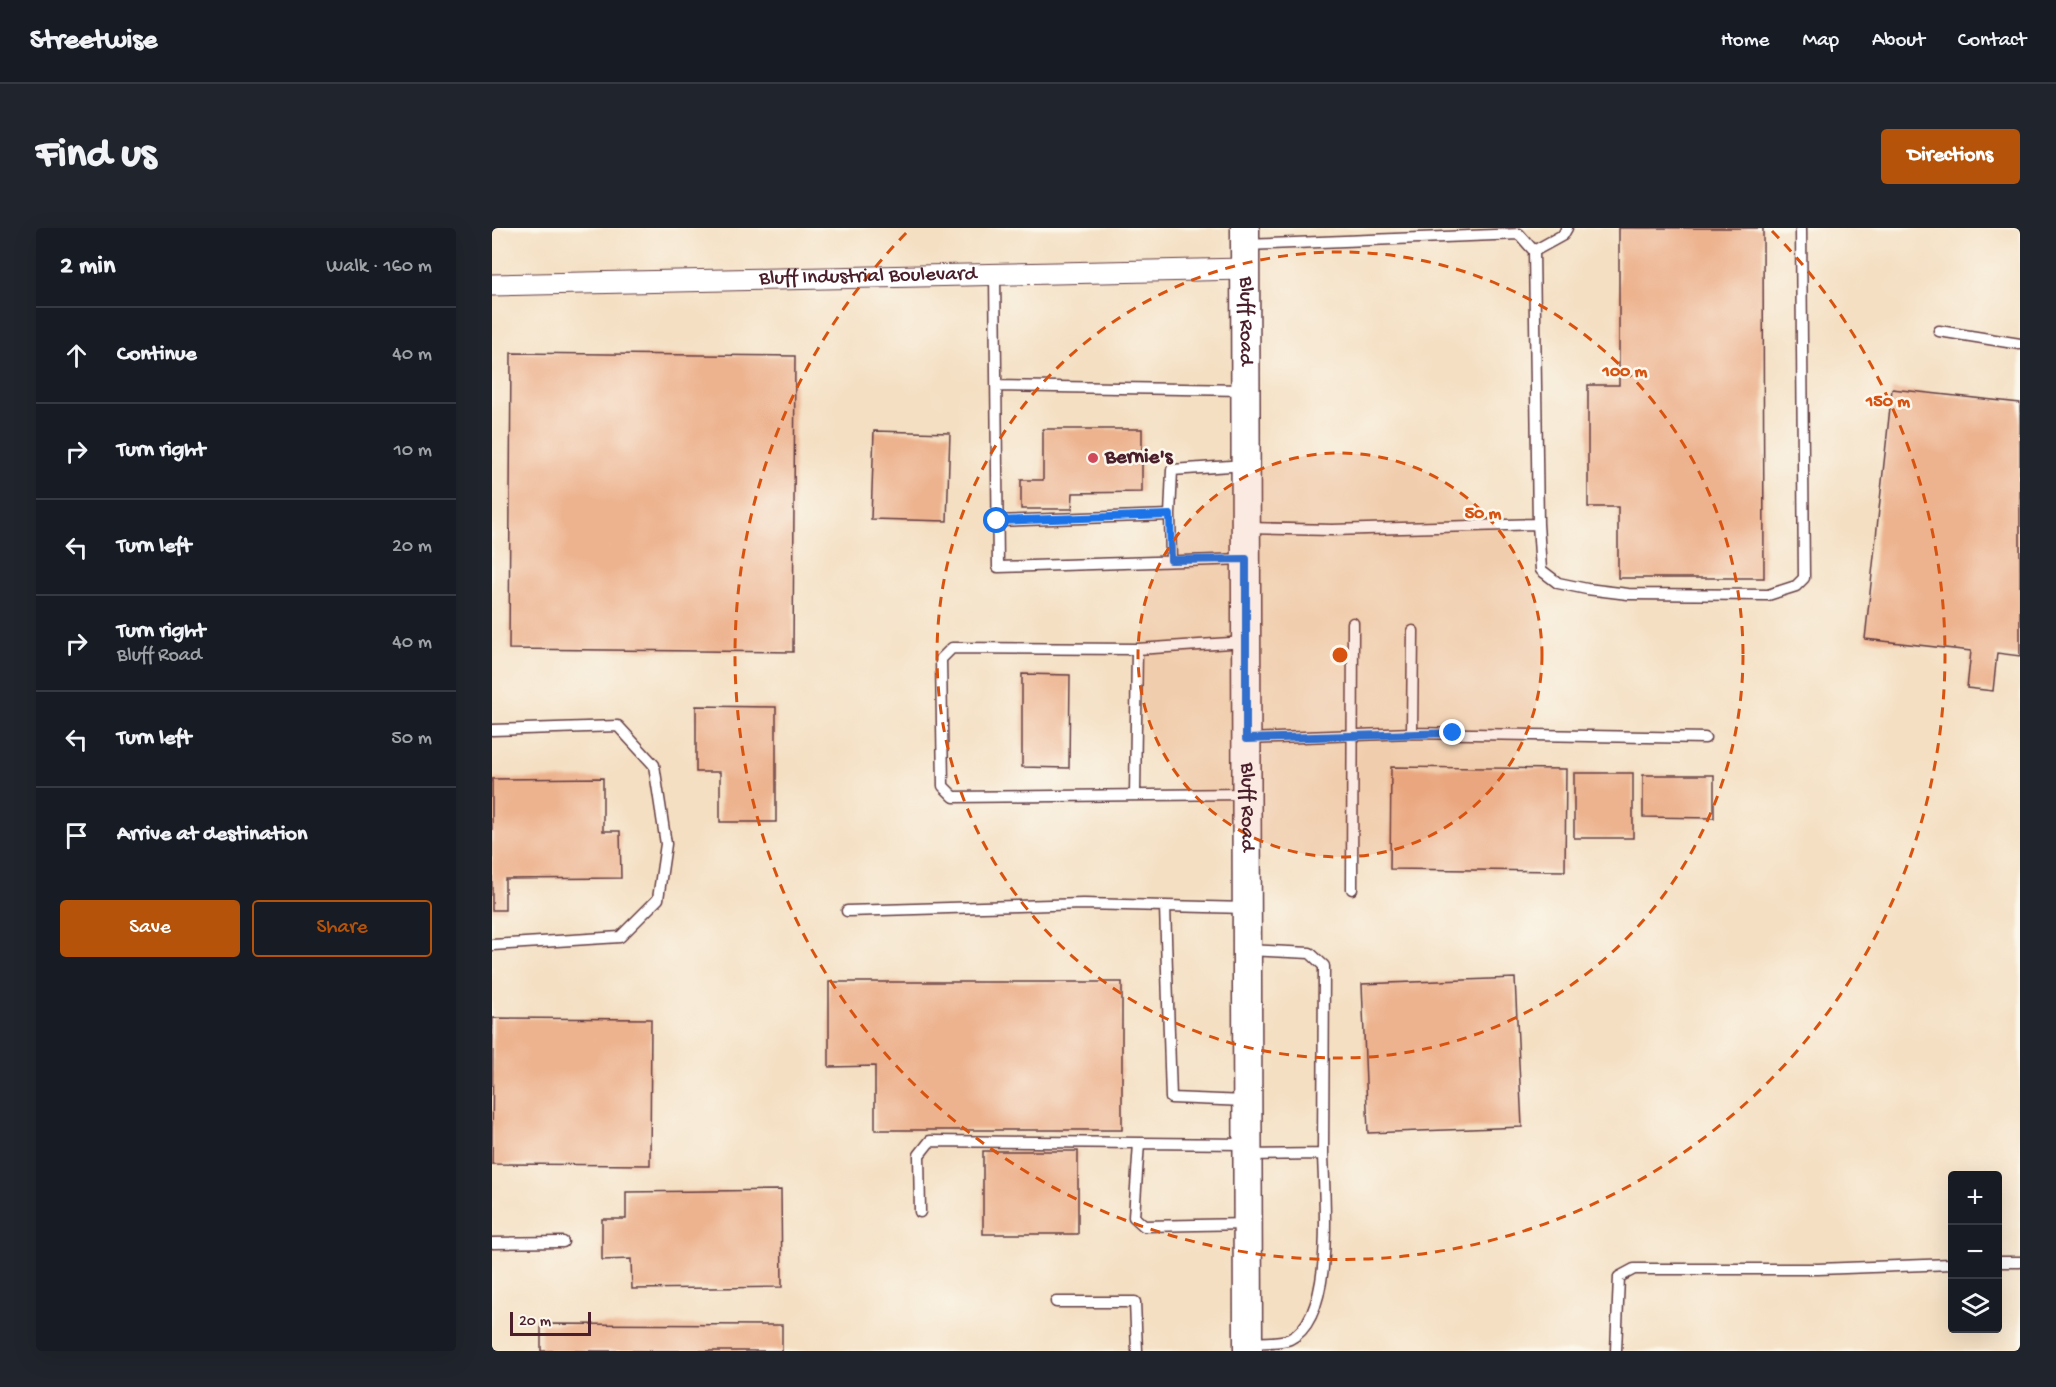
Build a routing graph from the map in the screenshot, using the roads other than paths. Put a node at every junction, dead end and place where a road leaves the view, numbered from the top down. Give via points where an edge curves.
1 (1567, 228) edge
2 (1802, 228) edge
3 (1245, 247) edge
4 (1534, 251) junction
5 (995, 274) junction
6 (492, 285) edge
7 (1939, 331) dead end
8 (2020, 344) edge
9 (996, 386) junction
10 (1245, 390) junction
11 (1246, 465) junction
12 (1170, 515) junction
13 (997, 521) junction
14 (1538, 524) junction
15 (1245, 528) junction
16 (1246, 559) junction
17 (1171, 560) junction
18 (1353, 623) dead end
19 (1413, 631) dead end
20 (1246, 642) junction
21 (1137, 649) junction
22 (492, 730) edge
23 (1412, 733) junction
24 (1353, 735) junction
25 (1705, 738) dead end
26 (1246, 739) junction
27 (1247, 794) junction
28 (1135, 795) junction
29 (1352, 889) dead end
30 (1165, 906) junction
31 (1247, 908) junction
32 (847, 911) dead end
33 (492, 945) edge
34 (1247, 950) junction
35 (1248, 1101) junction
36 (1139, 1143) junction
37 (1248, 1150) junction
38 (1323, 1154) junction
39 (920, 1212) dead end
40 (1248, 1224) junction
41 (563, 1242) dead end
42 (492, 1243) edge
43 (2020, 1262) edge
44 (2002, 1263) edge
45 (1948, 1264) edge
46 (1056, 1302) dead end
47 (1248, 1347) edge
48 (1137, 1351) edge
49 (1616, 1351) edge

1 - 4 lane via 1563,235
2 - 14 lane via 1804,578 1796,586 1768,594 1628,594 1587,589 1558,583 1541,570
3 - 4 lane via 1519,234
3 - 5 street, Bluff Industrial Boulevard
3 - 10 main road, Bluff Road
4 - 14 lane
5 - 6 street, Bluff Industrial Boulevard
5 - 9 lane
7 - 8 lane
9 - 10 lane
9 - 13 lane
10 - 11 main road, Bluff Road
11 - 12 lane via 1172,470
11 - 15 main road, Bluff Road
12 - 13 lane
12 - 17 lane
13 - 17 lane via 998,567
14 - 15 lane via 1332,530
15 - 16 main road, Bluff Road
16 - 17 lane
16 - 20 main road, Bluff Road
18 - 24 lane
19 - 23 lane
20 - 21 lane
20 - 26 main road, Bluff Road
21 - 28 lane
21 - 28 lane via 952,648 941,659 943,786 954,797
22 - 33 lane via 618,726 654,765 666,844 658,899 620,937
23 - 24 lane
23 - 25 lane
24 - 26 lane
24 - 29 lane
26 - 27 main road, Bluff Road
27 - 28 lane
27 - 31 main road, Bluff Road
30 - 31 lane
30 - 32 lane via 1083,904
30 - 35 lane via 1171,1098
31 - 34 main road, Bluff Road
34 - 35 main road, Bluff Road
34 - 38 lane via 1310,953 1324,966
35 - 37 main road, Bluff Road
36 - 37 lane
36 - 39 lane via 930,1141 920,1155
36 - 40 lane via 1134,1217 1143,1226
37 - 38 lane
37 - 40 main road, Bluff Road
38 - 47 lane via 1324,1256 1320,1294 1309,1322 1290,1339
40 - 47 main road, Bluff Road
41 - 42 lane
43 - 44 lane
45 - 49 lane via 1634,1269 1619,1277
46 - 48 lane via 1135,1302

